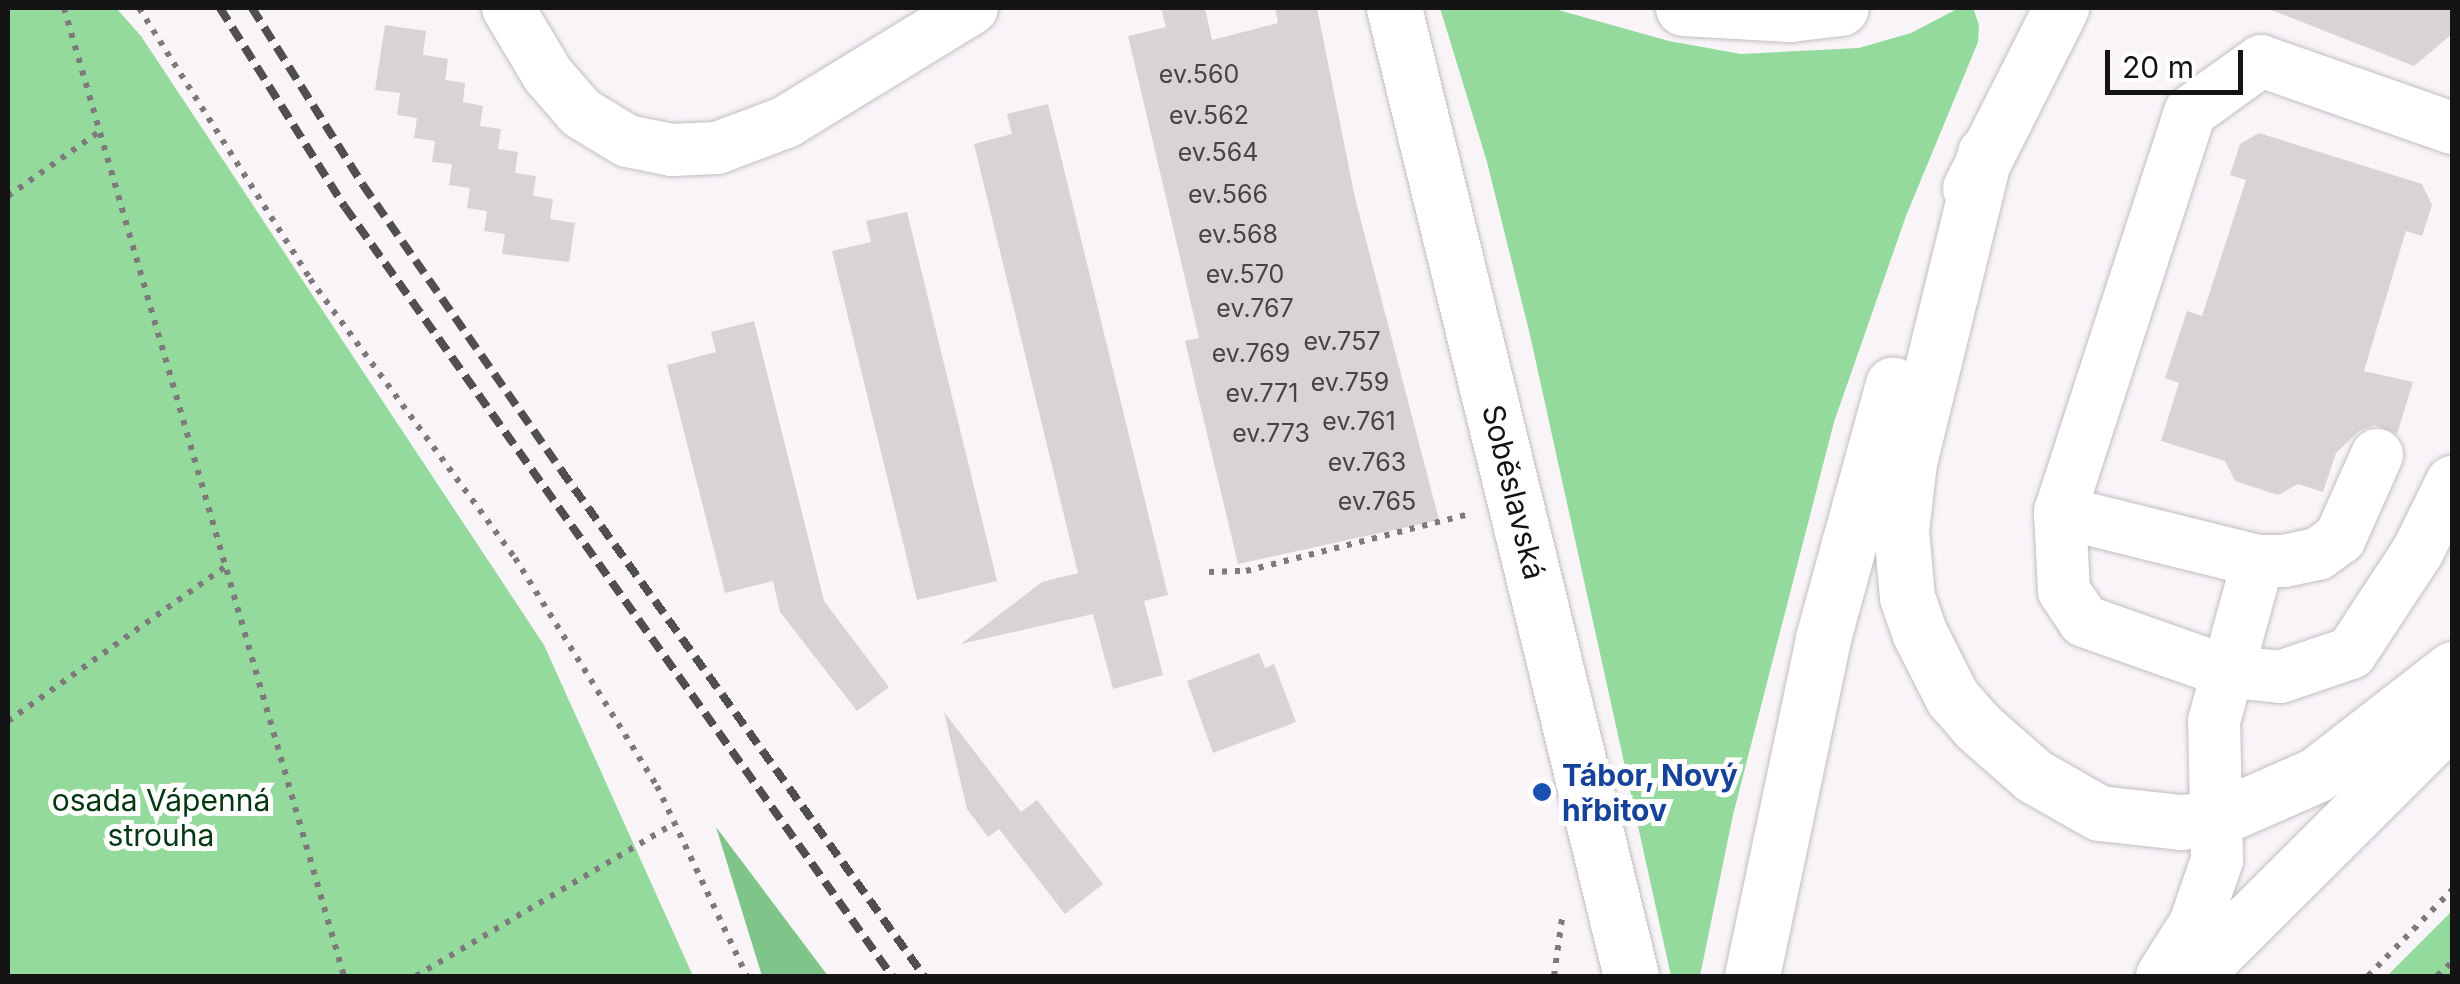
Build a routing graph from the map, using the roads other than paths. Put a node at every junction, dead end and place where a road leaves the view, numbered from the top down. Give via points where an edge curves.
1 (508, 8) edge
2 (972, 8) edge
3 (1394, 8) edge
4 (1682, 8) edge
5 (1841, 8) edge
6 (2061, 8) edge
7 (2452, 128) edge
8 (1985, 153) junction
9 (2377, 456) dead end
10 (2452, 482) edge
11 (2060, 512) junction
12 (2258, 562) junction
13 (2452, 669) edge
14 (2224, 671) junction
15 (2452, 718) edge
16 (2218, 818) junction
17 (1631, 976) edge
18 (1752, 976) edge
19 (2162, 976) edge
20 (2192, 976) edge

1 - 2 street via 548,75 581,113 627,141 672,150 716,148 786,122
3 - 17 main road, Soběslavská
4 - 5 main road via 1790,14
6 - 8 main road
7 - 11 street via 2261,60 2190,112
8 - 16 main road via 1902,501 1903,564 1919,632 1952,697 2034,776 2099,813 2140,820
8 - 18 main road via 1905,344 1862,487 1779,830
9 - 12 street via 2340,538 2318,554
10 - 14 street via 2418,551 2351,653 2280,677
11 - 12 street
11 - 14 street via 2064,591 2084,621
12 - 14 street
13 - 16 main road via 2330,766
14 - 16 street via 2212,741
15 - 20 main road
16 - 19 street via 2217,860 2205,902

